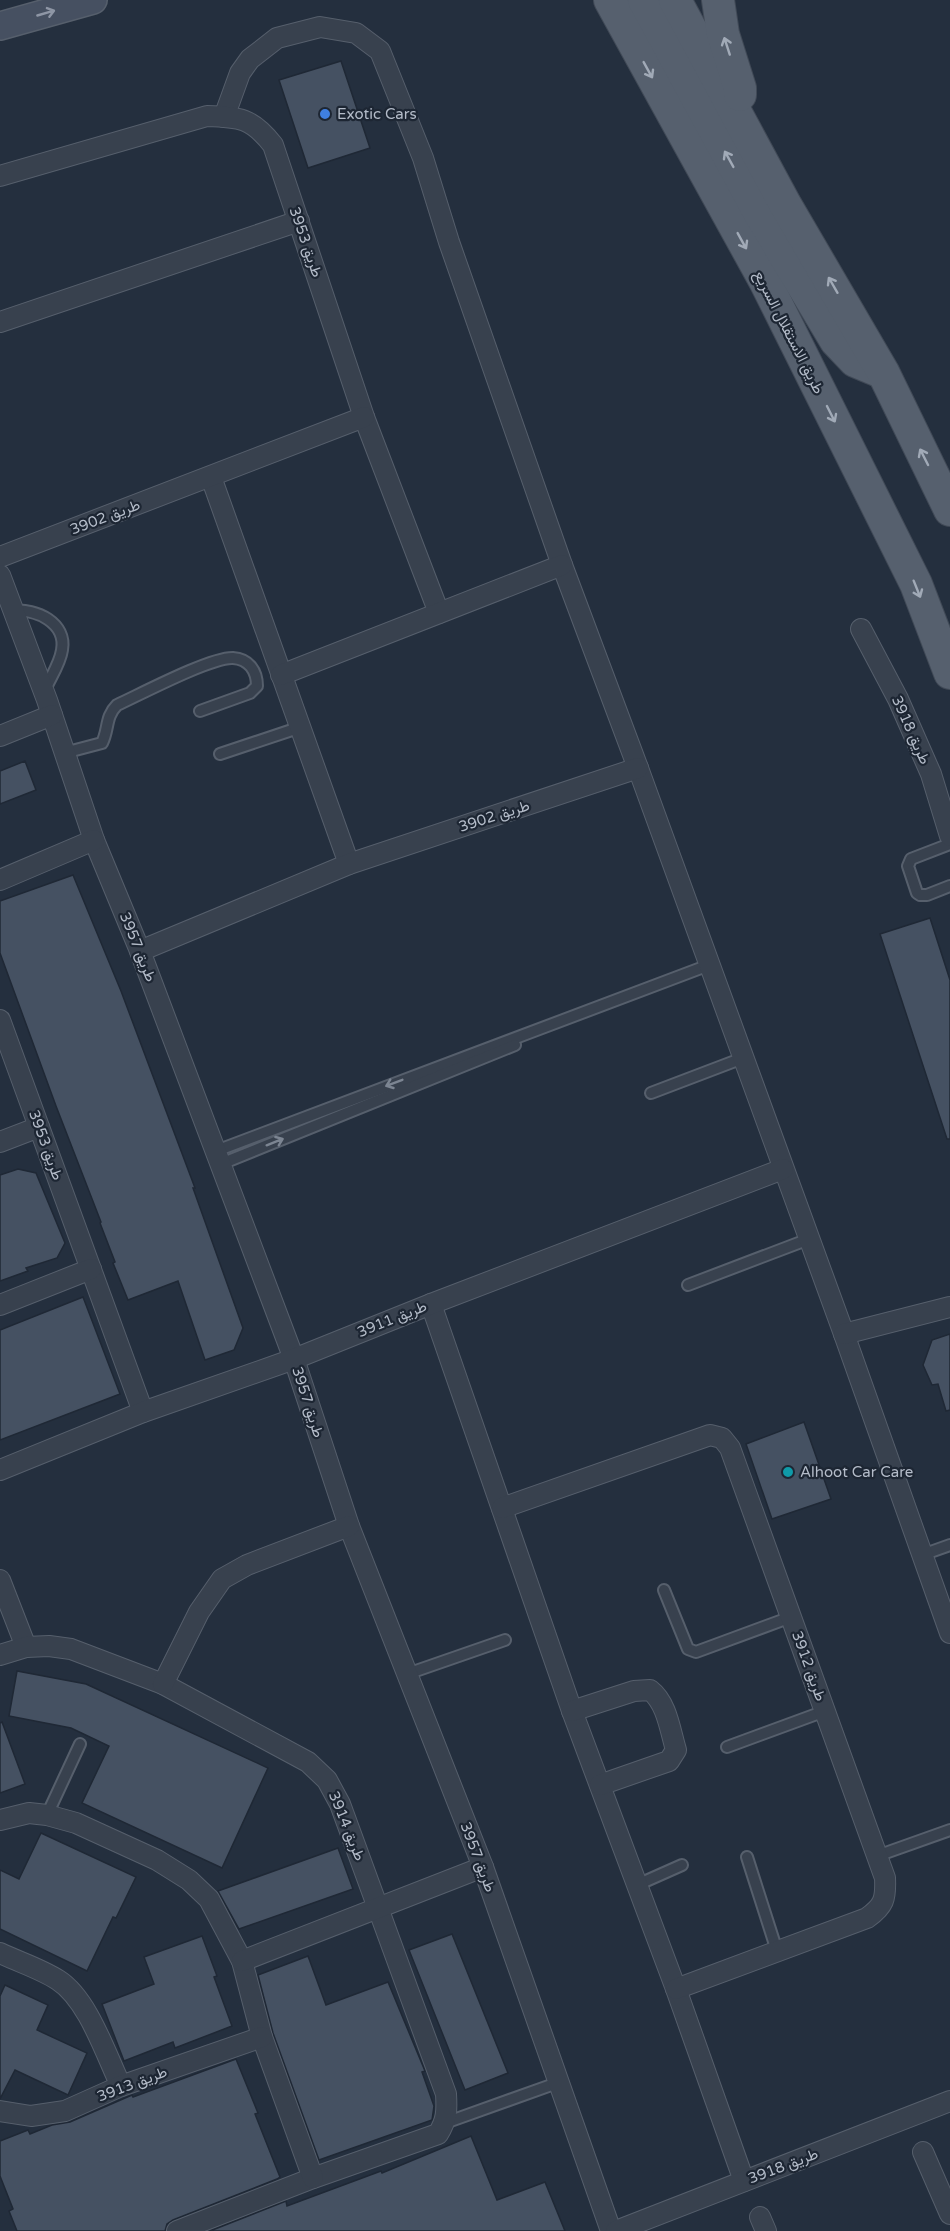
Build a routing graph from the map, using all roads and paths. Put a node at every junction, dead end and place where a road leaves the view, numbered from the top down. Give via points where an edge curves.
1 (93, 0) edge
2 (590, 0) edge
3 (610, 0) edge
4 (644, 0) edge
5 (675, 0) edge
6 (718, 0) edge
7 (0, 26) edge
8 (631, 40) junction
9 (224, 117) junction
10 (741, 123) junction
11 (0, 176) edge
12 (298, 221) junction
13 (0, 322) edge
14 (883, 372) junction
15 (364, 417) junction
16 (211, 477) junction
17 (950, 510) edge
18 (0, 557) edge
19 (562, 565) junction
20 (0, 575) edge
21 (13, 611) junction
22 (439, 613) junction
23 (861, 629) dead end
24 (950, 674) edge
25 (281, 675) junction
26 (44, 693) junction
27 (200, 711) dead end
28 (52, 715) junction
29 (301, 727) junction
30 (0, 736) edge
31 (64, 753) junction
32 (220, 753) dead end
33 (638, 768) junction
34 (950, 836) edge
35 (94, 840) junction
36 (950, 844) edge
37 (349, 864) junction
38 (0, 880) edge
39 (950, 886) edge
40 (140, 951) junction
41 (709, 965) junction
42 (0, 1020) edge
43 (743, 1058) junction
44 (651, 1093) dead end
45 (39, 1127) junction
46 (0, 1142) edge
47 (218, 1157) junction
48 (783, 1169) junction
49 (809, 1239) junction
50 (91, 1269) junction
51 (688, 1285) dead end
52 (431, 1304) junction
53 (0, 1305) edge
54 (950, 1306) edge
55 (844, 1334) junction
56 (294, 1359) junction
57 (144, 1412) junction
58 (0, 1470) edge
59 (502, 1508) junction
60 (349, 1526) junction
61 (950, 1545) edge
62 (922, 1555) junction
63 (0, 1580) edge
64 (664, 1590) dead end
65 (791, 1617) junction
66 (948, 1623) edge
67 (505, 1641) dead end
68 (26, 1647) junction
69 (0, 1655) edge
70 (407, 1674) junction
71 (163, 1684) junction
72 (572, 1711) junction
73 (825, 1711) junction
74 (80, 1744) dead end
75 (727, 1747) dead end
76 (600, 1785) junction
77 (48, 1815) junction
78 (0, 1820) edge
79 (950, 1830) edge
80 (877, 1856) junction
81 (747, 1857) dead end
82 (682, 1865) dead end
83 (483, 1867) junction
84 (637, 1885) junction
85 (377, 1908) junction
86 (777, 1951) junction
87 (0, 1953) edge
88 (242, 1961) junction
89 (676, 1989) junction
90 (262, 2037) junction
91 (557, 2083) junction
92 (121, 2086) junction
93 (950, 2101) edge
94 (0, 2111) edge
95 (446, 2118) junction
96 (923, 2152) dead end
97 (313, 2178) junction
98 (744, 2181) junction
99 (950, 2214) edge
100 (180, 2231) edge
101 (611, 2231) edge
102 (616, 2231) edge

7 -> 1 main road
2 - 8 main road
3 - 8 main road, طريق الاستقلال السريع
14 -> 4 main road via 855,361 836,341 760,214
5 - 10 main road
10 -> 6 main road via 740,88 723,34
8 -> 24 main road, طريق الاستقلال السريع via 765,281 916,584
9 - 11 street, طريق 3953 via 207,116
9 - 12 street, طريق 3953 via 235,117 259,128 273,145
9 - 19 street via 240,72 277,38 320,27 356,33 380,51 423,158
14 -> 10 main road
12 - 13 street
12 - 15 street, طريق 3953
17 -> 14 main road
15 - 16 street, طريق 3902
15 - 22 street, طريق 3953
16 - 18 street, طريق 3902
16 - 25 street
19 - 22 street
19 - 33 street
20 - 21 street, طريق 3957
21 - 26 street, طريق 3957
21 - 26 lane via 39,614 61,636 62,653
22 - 25 street
23 - 34 street, طريق 3918 via 931,774
25 - 29 street
26 - 28 street, طريق 3957
27 - 31 lane via 250,693 257,686 252,667 244,660 232,658 214,662 117,705 106,720 102,743
28 - 30 street
28 - 31 street, طريق 3957
29 - 32 lane
29 - 37 street
31 - 35 street, طريق 3957
33 - 37 street, طريق 3902
33 - 41 street
35 - 38 street
35 - 40 street, طريق 3957
36 - 39 lane via 911,859 908,866 920,895
37 - 40 street, طريق 3902
40 - 47 street, طريق 3957
41 - 43 street
41 - 47 lane
42 - 45 street, طريق 3953
43 - 44 lane
43 - 48 street
45 - 46 street
45 - 50 street, طريق 3953
47 - 56 street, طريق 3957
48 - 49 street
48 - 52 street, طريق 3911
49 - 51 lane
49 - 55 street
50 - 53 street
50 - 57 street, طريق 3953
52 - 56 street, طريق 3911
52 - 59 street
54 - 55 street
55 - 62 street
56 - 57 street, طريق 3911
56 - 60 street, طريق 3957
57 - 58 street, طريق 3911
59 - 65 street, طريق 3912 via 710,1435 722,1438 730,1448
59 - 72 street
60 - 70 street, طريق 3957
60 - 71 street via 247,1565 222,1579 199,1612
61 - 62 lane
62 - 66 street
63 - 68 street
64 - 65 lane via 688,1649 696,1652
65 - 73 street, طريق 3912
67 - 70 lane
68 - 69 street, طريق 3914
68 - 71 street, طريق 3914 via 71,1649
70 - 83 street, طريق 3957
71 - 85 street, طريق 3914 via 297,1754 319,1770 335,1791
72 - 76 street
72 - 76 street via 634,1691 650,1690 664,1709 676,1750 673,1757
73 - 75 lane
73 - 80 street, طريق 3912
74 - 77 lane
76 - 84 street
77 - 78 street via 29,1813
77 - 88 street via 105,1834 189,1880 209,1899
79 - 80 lane
80 - 86 street, طريق 3912 via 886,1895 879,1909 867,1918
81 - 86 lane
82 - 84 lane
83 - 85 street
83 - 91 street, طريق 3957
84 - 89 street
85 - 88 street
85 - 95 street, طريق 3914 via 446,2094
86 - 89 street, طريق 3912
87 - 92 street via 58,1980 74,1995 87,2013
88 - 90 street
89 - 98 street
90 - 92 street, طريق 3913
90 - 97 street
91 - 95 lane
91 - 101 street, طريق 3957
92 - 94 street, طريق 3913 via 48,2115
93 - 98 street, طريق 3918
95 - 97 street via 438,2134
96 - 99 street
97 - 100 street
98 - 102 street, طريق 3918

